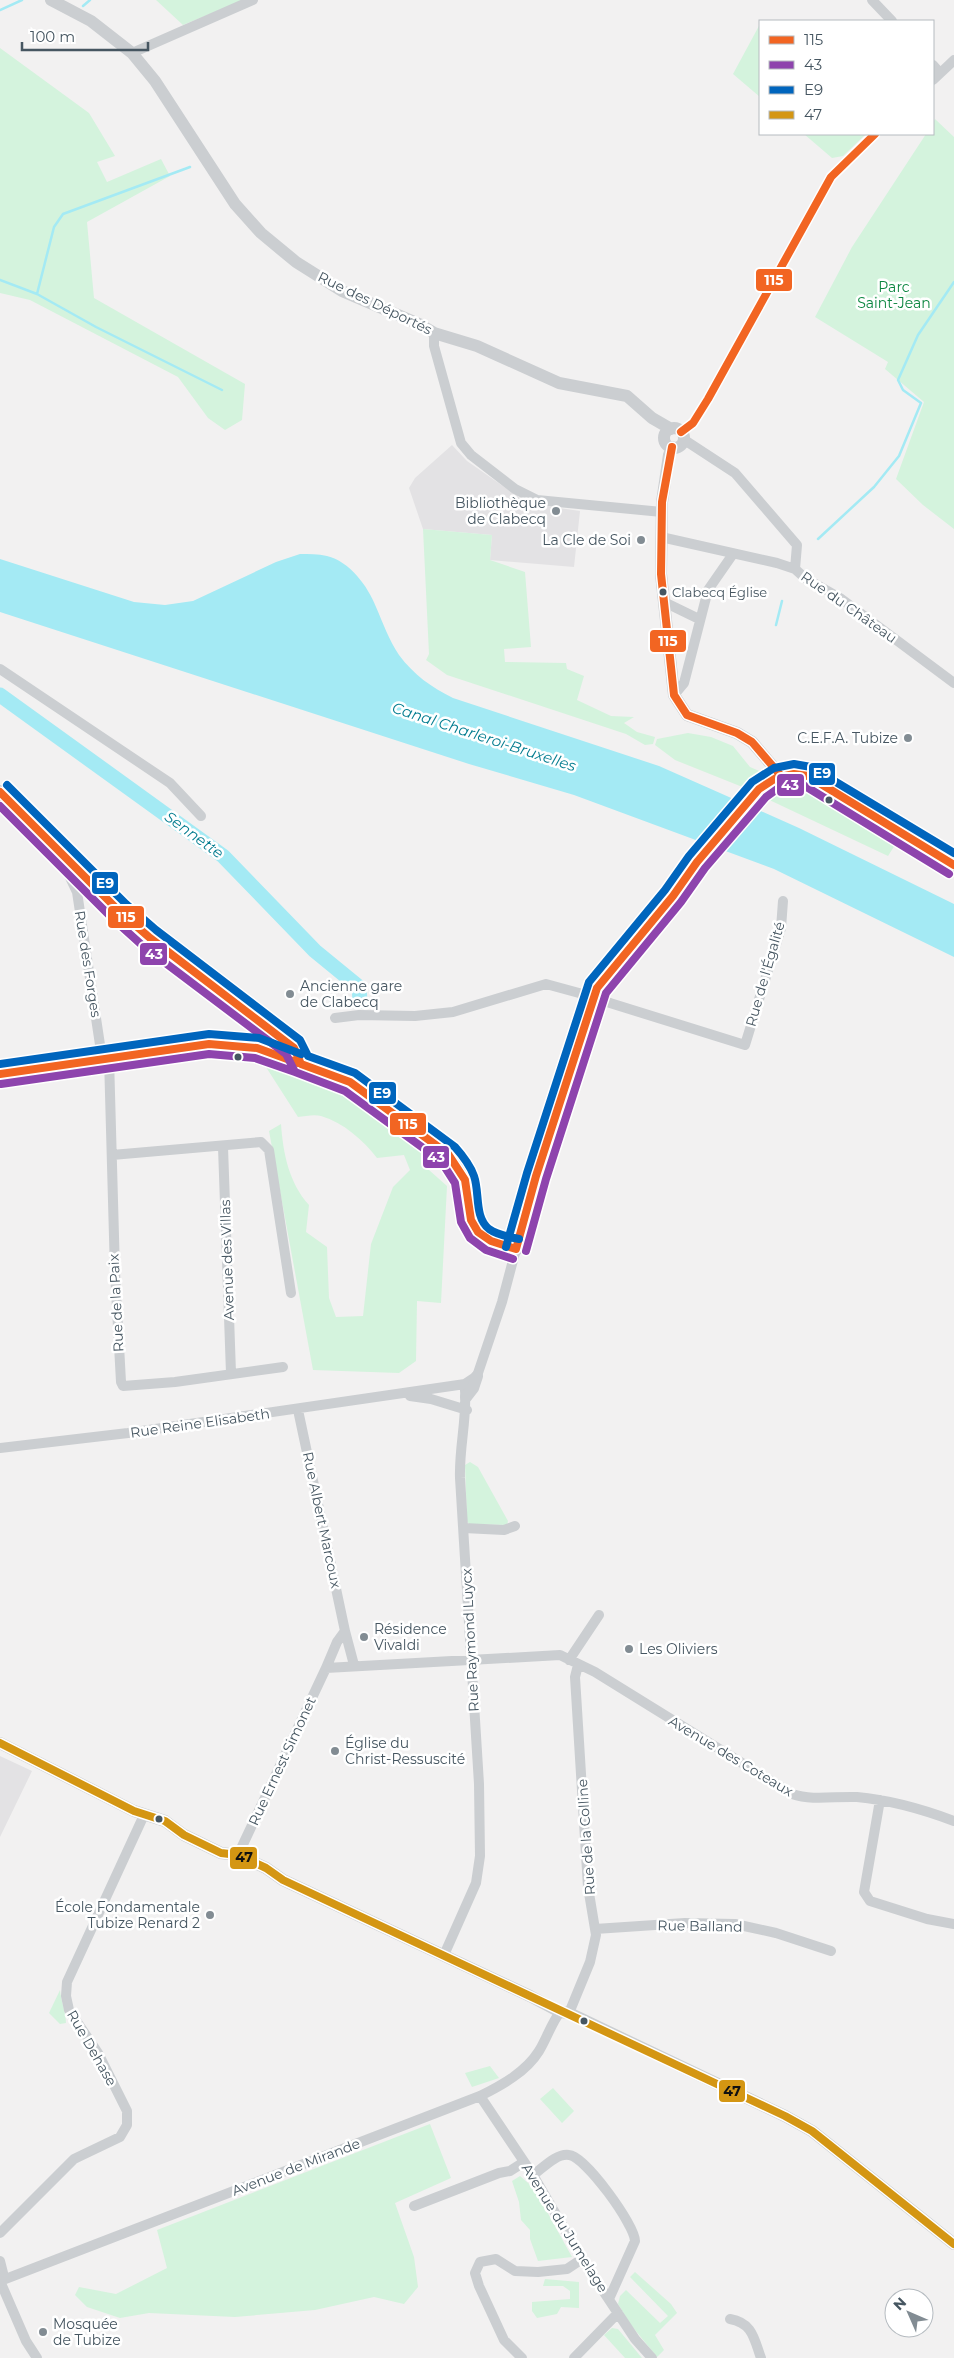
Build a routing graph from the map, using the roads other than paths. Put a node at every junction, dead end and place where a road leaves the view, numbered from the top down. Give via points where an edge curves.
1 (51, 0) edge
2 (253, 0) edge
3 (872, 0) edge
4 (891, 20) edge
5 (132, 53) junction
6 (954, 60) edge
7 (935, 72) edge
8 (875, 135) edge
9 (434, 334) junction
10 (674, 437) junction
11 (662, 512) junction
12 (661, 537) junction
13 (734, 554) junction
14 (795, 569) junction
15 (664, 602) junction
16 (699, 619) junction
17 (0, 669) edge
18 (954, 683) edge
19 (674, 695) junction
20 (782, 777) junction
21 (0, 792) edge
22 (0, 804) edge
23 (8, 812) junction
24 (201, 816) dead end
25 (0, 820) edge
26 (954, 865) edge
27 (68, 870) junction
28 (84, 874) junction
29 (783, 902) dead end
30 (592, 997) junction
31 (335, 1018) dead end
32 (266, 1026) junction
33 (257, 1048) junction
34 (106, 1058) junction
35 (301, 1064) junction
36 (0, 1074) edge
37 (223, 1147) junction
38 (112, 1155) junction
39 (516, 1249) junction
40 (291, 1293) dead end
41 (283, 1367) dead end
42 (231, 1373) junction
43 (477, 1376) junction
44 (465, 1384) junction
45 (399, 1394) junction
46 (466, 1404) junction
47 (298, 1410) junction
48 (0, 1448) edge
49 (515, 1526) dead end
50 (464, 1528) junction
51 (599, 1615) dead end
52 (345, 1631) junction
53 (470, 1658) junction
54 (574, 1662) junction
55 (354, 1665) junction
56 (326, 1668) junction
57 (0, 1743) edge
58 (880, 1800) junction
59 (144, 1815) junction
60 (954, 1820) edge
61 (238, 1855) junction
62 (954, 1924) edge
63 (595, 1929) junction
64 (831, 1951) dead end
65 (444, 1955) junction
66 (564, 2013) junction
67 (480, 2096) junction
68 (524, 2162) junction
69 (533, 2175) junction
70 (414, 2206) dead end
71 (0, 2233) edge
72 (954, 2244) edge
73 (582, 2259) junction
74 (0, 2261) edge
75 (0, 2281) edge
76 (609, 2299) junction
77 (618, 2313) junction
78 (730, 2319) dead end
79 (37, 2358) edge
80 (522, 2358) edge
81 (574, 2358) edge
82 (652, 2358) edge
83 (761, 2358) edge

1 - 5 street, Rue des Déportés via 91,21
2 - 5 street
3 - 4 street
5 - 9 street, Rue des Déportés via 160,89 224,189 278,249 342,291 419,324
6 - 7 street
8 - 10 street via 831,177 708,399 693,423
9 - 10 street, Rue des Déportés via 477,346 558,383 627,396
9 - 11 street via 434,346 461,443 478,461 515,489 536,500
10 - 11 street
10 - 14 street via 735,473 797,545
11 - 12 street
12 - 13 street, Rue du Château
12 - 15 street
13 - 14 street, Rue du Château
13 - 16 street via 708,590
14 - 18 street, Rue du Château via 840,598
15 - 16 street
15 - 19 street
16 - 19 street via 684,683
17 - 24 street via 170,783
19 - 20 street via 687,715 738,733 752,742
20 - 26 main road via 794,774 808,776
20 - 30 main road via 759,789 697,862
21 - 28 main road
22 - 23 street, Rue des Forges
23 - 25 street
23 - 27 street, Rue des Forges
27 - 28 street, Rue des Forges
27 - 34 street, Rue des Forges via 77,892
28 - 32 main road via 150,938
29 - 30 street, Rue de l'Égalité via 781,928 745,1045
30 - 31 street via 546,984 453,1012
30 - 39 main road via 588,1019 545,1147
32 - 33 street via 264,1038
32 - 35 main road via 294,1048
33 - 34 main road via 209,1044
33 - 35 main road
34 - 36 main road
34 - 38 street, Rue de la Paix
35 - 39 main road via 350,1082 443,1149 458,1165 464,1178 476,1231 484,1238
37 - 38 street
37 - 40 street via 262,1142 268,1150
37 - 42 street, Avenue des Villas
38 - 42 street, Rue de la Paix via 117,1335 123,1386
39 - 43 street
41 - 42 street, Rue de la Paix
43 - 44 street
43 - 46 street
44 - 45 street, Rue Reine Elisabeth
44 - 46 street, Rue Raymond Luycx
45 - 46 street, Rue Reine Elisabeth
45 - 47 street, Rue Reine Elisabeth
46 - 50 street, Rue Raymond Luycx via 460,1463
47 - 48 street, Rue Reine Elisabeth
47 - 52 street, Rue Albert Marcoux
49 - 50 street via 504,1530
50 - 53 street, Rue Raymond Luycx
51 - 54 street, Rue de la Colline
52 - 55 street
52 - 56 street, Rue Ernest Simonet
53 - 54 street via 554,1654
53 - 55 street
53 - 65 street, Rue Raymond Luycx via 478,1784 479,1868 468,1904
54 - 58 street, Avenue des Coteaux via 792,1794 813,1798
54 - 63 street, Rue de la Colline via 588,1887
55 - 56 street
56 - 61 street, Rue Ernest Simonet
57 - 59 street
58 - 60 street, Avenue des Coteaux
58 - 62 street via 864,1892 870,1901
59 - 61 street via 165,1821 184,1835 221,1852
59 - 71 street, Rue Dehase via 67,1982 66,1996 69,2010 98,2053 127,2111 127,2125 120,2137 74,2160
61 - 65 street via 283,1880
63 - 64 street, Rue Balland via 685,1923 736,1924
63 - 66 street, Rue de la Colline via 590,1962
65 - 66 street
66 - 67 street, Avenue de Mirande via 531,2061 504,2084
66 - 72 street via 812,2131
67 - 68 street, Avenue du Jumelage
67 - 75 street, Avenue de Mirande
68 - 69 street, Avenue du Jumelage
68 - 70 street via 510,2171
69 - 73 street, Avenue du Jumelage
69 - 76 street via 561,2156 570,2154 590,2173 635,2234 635,2241
73 - 76 street, Avenue du Jumelage
73 - 80 street via 567,2269 538,2272 515,2272 496,2259 480,2262 475,2273 479,2286 504,2340
74 - 75 street
75 - 79 street via 26,2341
76 - 77 street, Avenue du Jumelage
77 - 81 street
77 - 82 street, Avenue du Jumelage
78 - 83 street via 741,2321 749,2328

